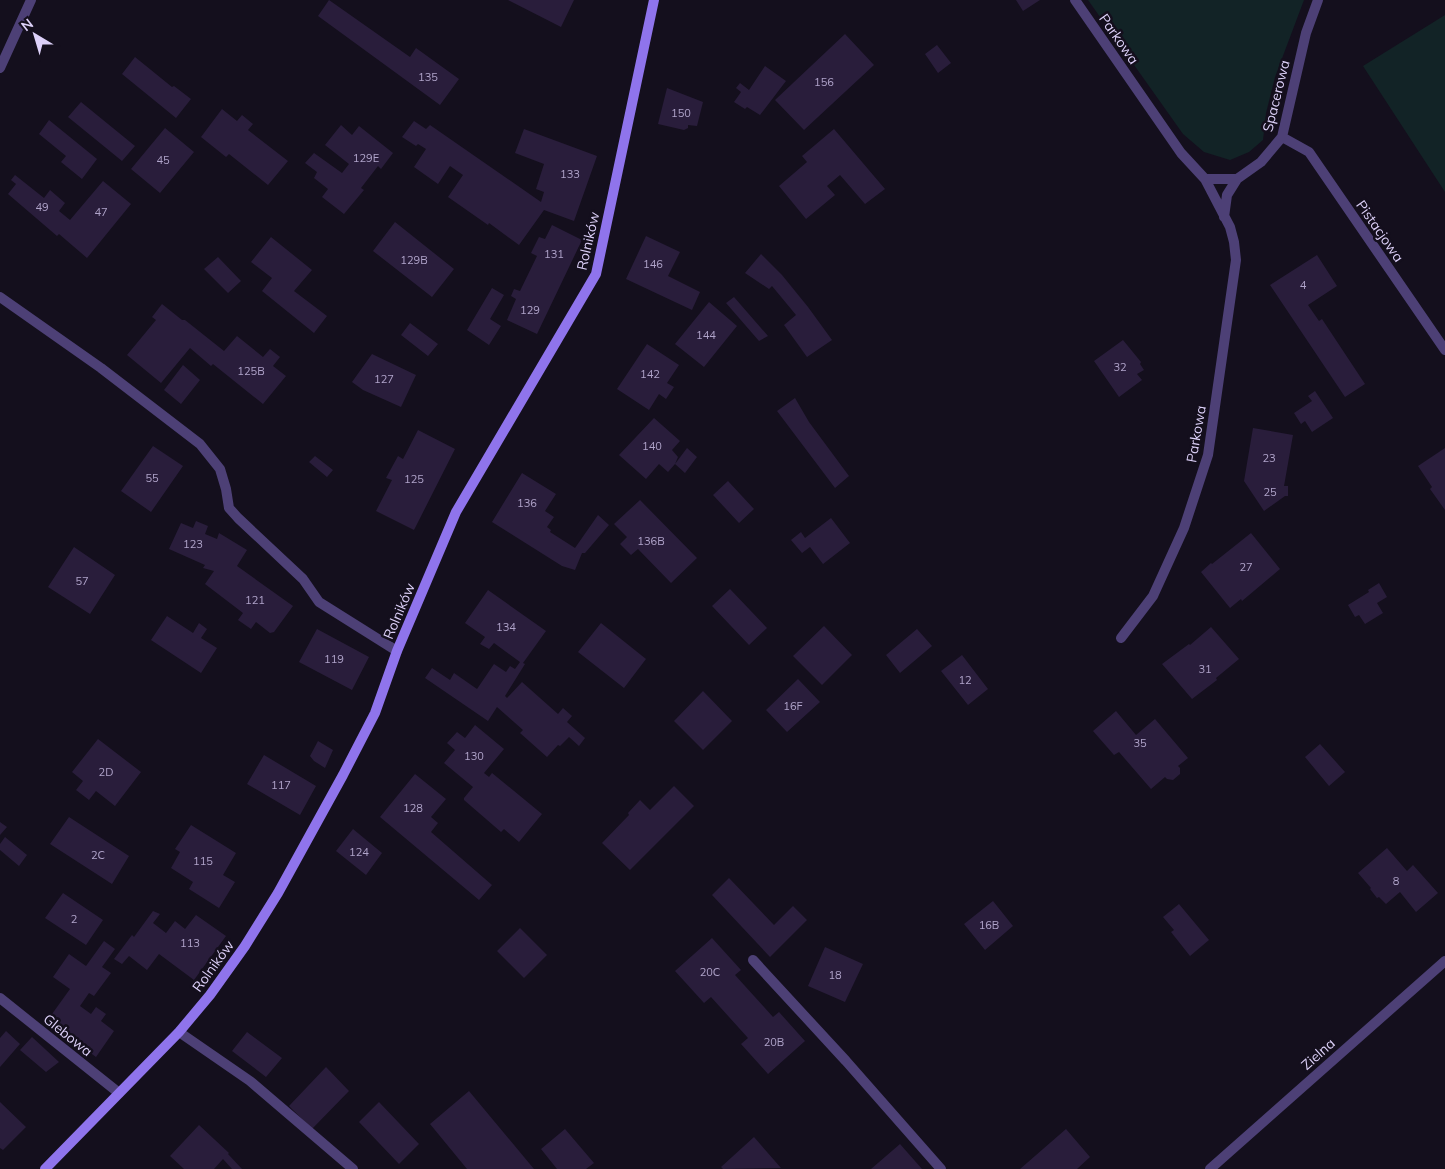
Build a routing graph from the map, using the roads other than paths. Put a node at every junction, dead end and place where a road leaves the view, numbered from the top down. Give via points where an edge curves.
1 (31, 0) edge
2 (654, 0) edge
3 (1075, 0) edge
4 (1318, 0) edge
5 (0, 68) edge
6 (1282, 138) junction
7 (1204, 179) junction
8 (1237, 179) junction
9 (1224, 217) junction
10 (0, 297) edge
11 (1445, 350) edge
12 (1121, 638) dead end
13 (397, 651) junction
14 (753, 960) dead end
15 (1445, 961) edge
16 (0, 998) edge
17 (179, 1032) junction
18 (119, 1093) junction
19 (45, 1169) edge
20 (352, 1169) edge
21 (941, 1169) edge
22 (1210, 1169) edge

1 - 5 street
2 - 13 street, Rolników via 596,274 456,512
3 - 7 street, Parkowa via 1181,153
4 - 6 street, Spacerowa via 1306,33
6 - 8 street, Spacerowa via 1261,162
6 - 11 street, Pistacjowa via 1309,152
7 - 8 street
7 - 9 street, Parkowa
8 - 9 street via 1227,195
9 - 12 street, Parkowa via 1234,242 1236,260 1208,455 1184,528 1153,596
10 - 13 street via 101,368 200,444 220,469 229,508 238,518 303,579 319,602
13 - 17 street, Rolników via 370,722 278,893 210,996
14 - 21 street
15 - 22 street, Zielna
16 - 18 street, Glebowa
17 - 18 street, Rolników
17 - 20 street via 250,1081
18 - 19 street, Rolników

